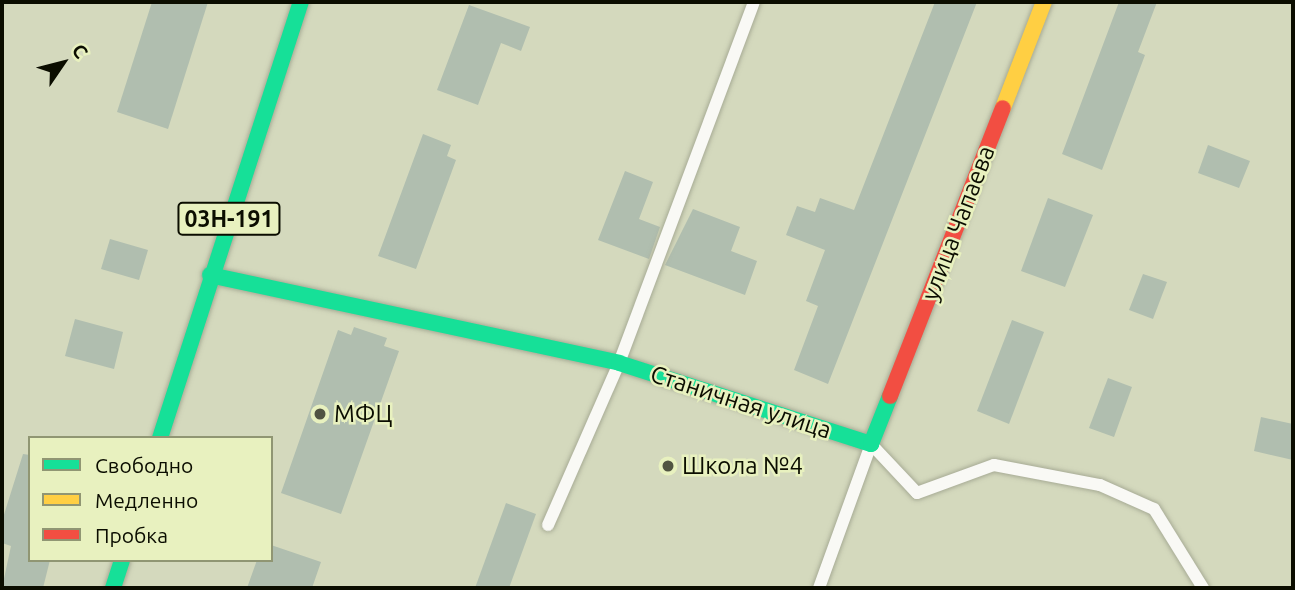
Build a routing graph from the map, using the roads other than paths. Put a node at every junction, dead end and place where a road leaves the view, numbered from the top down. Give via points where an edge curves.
1 (301, 2) edge
2 (754, 2) edge
3 (1044, 2) edge
4 (210, 275) junction
5 (619, 363) junction
6 (161, 436) edge
7 (871, 444) junction
8 (548, 525) dead end
9 (121, 562) edge
10 (113, 588) edge
11 (819, 588) edge
12 (1203, 588) edge

1 - 4 street, 03Н-191
2 - 5 lane
3 - 7 street, улица Чапаева
4 - 5 street, Станичная улица
4 - 6 street, 03Н-191
5 - 7 street, Станичная улица
5 - 8 lane
7 - 11 lane
7 - 12 lane, Станичная улица via 917,493 994,465 1100,485 1154,509
9 - 10 street

